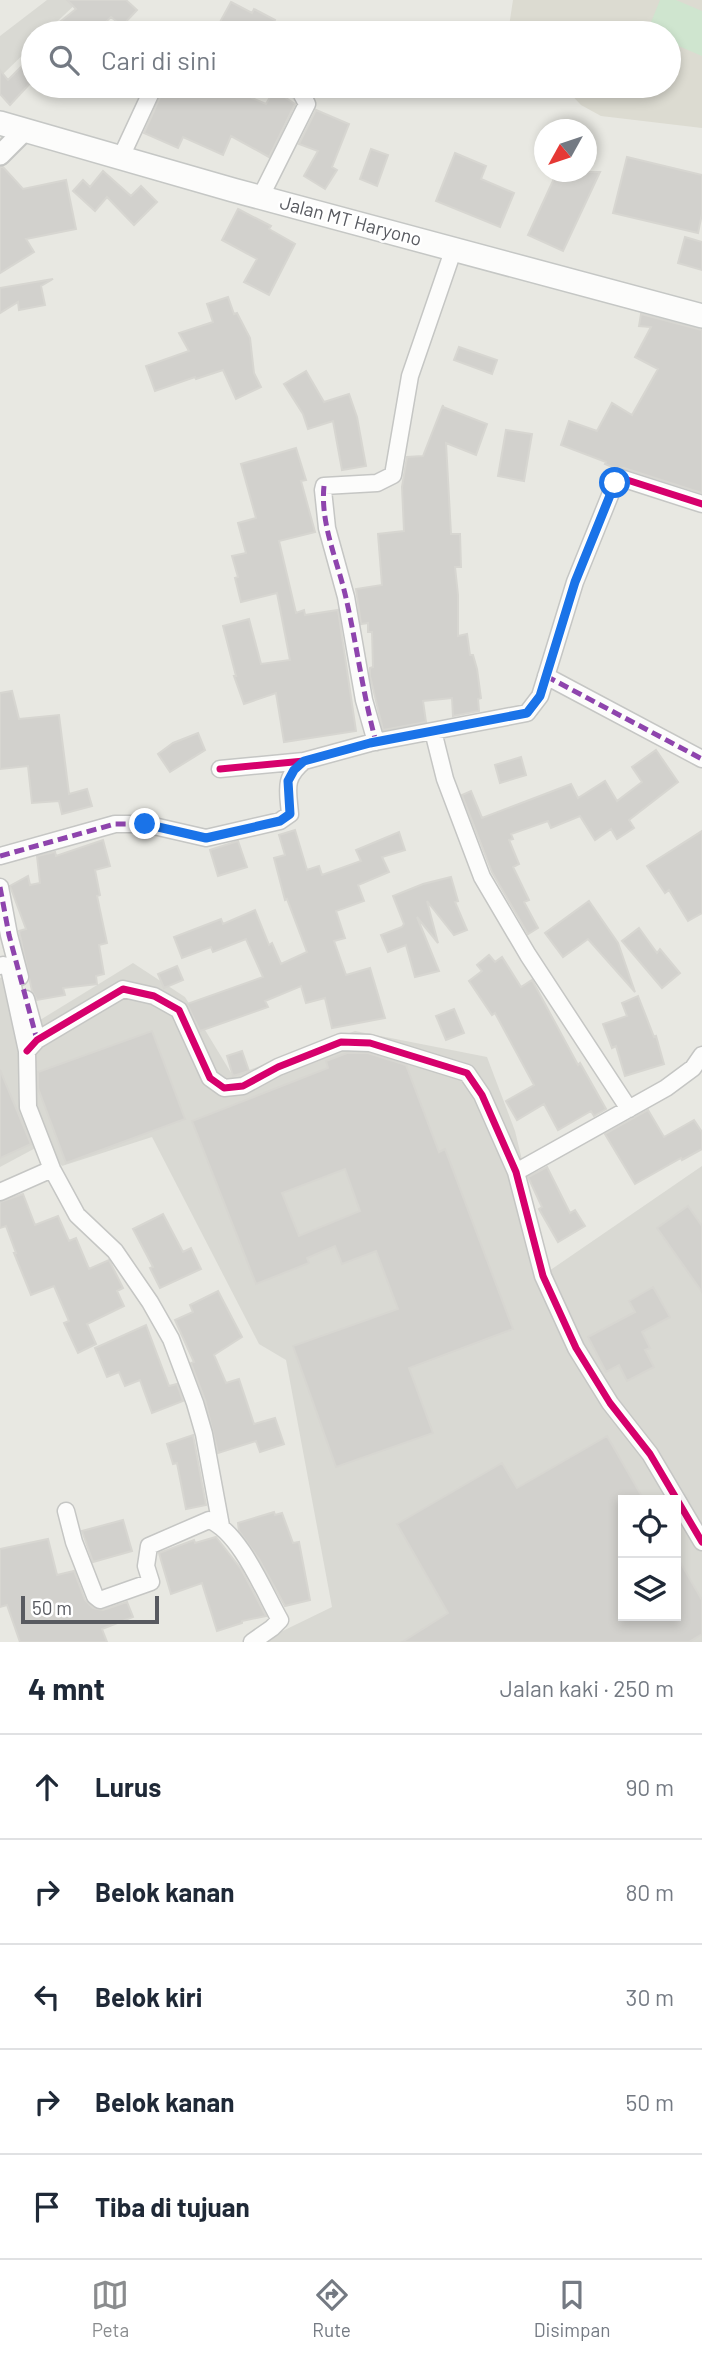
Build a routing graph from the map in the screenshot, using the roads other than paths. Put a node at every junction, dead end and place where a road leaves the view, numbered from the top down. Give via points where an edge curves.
1 (148, 98) edge
2 (304, 98) edge
3 (0, 122) edge
4 (24, 131) junction
5 (0, 155) edge
6 (121, 157) junction
7 (261, 196) junction
8 (454, 248) junction
9 (702, 316) edge
10 (702, 503) edge
11 (546, 676) junction
12 (433, 731) junction
13 (376, 742) junction
14 (702, 759) edge
15 (304, 761) junction
16 (220, 769) dead end
17 (0, 856) edge
18 (0, 887) edge
19 (0, 966) edge
20 (32, 1046) junction
21 (702, 1055) edge
22 (629, 1109) junction
23 (52, 1169) junction
24 (516, 1172) junction
25 (0, 1192) edge
26 (66, 1511) dead end
27 (221, 1526) junction
28 (702, 1542) edge
29 (251, 1642) edge

1 - 6 street
2 - 7 street via 307,104
3 - 4 main road, Jalan MT Haryono
4 - 5 street
4 - 6 main road, Jalan MT Haryono
6 - 7 main road, Jalan MT Haryono
7 - 8 main road, Jalan MT Haryono
8 - 9 main road, Jalan MT Haryono
8 - 13 street via 410,376 393,475 377,483 324,486 323,490 327,528
10 - 11 street via 621,478 615,483 575,582
11 - 12 street via 540,696 527,713
11 - 14 street
12 - 13 street
12 - 22 street via 445,779 482,877
13 - 15 street
15 - 16 street
15 - 17 street via 288,781 290,814 280,821 206,838 145,824 116,824
18 - 20 street
19 - 20 street via 9,968
20 - 23 street via 28,1107
20 - 24 street via 123,989 154,996 179,1010 210,1078 224,1088 243,1086 341,1042 370,1043 467,1073 482,1094
21 - 22 street via 682,1077
22 - 24 street
23 - 25 street
23 - 27 street via 77,1215 126,1265 171,1339 204,1434
24 - 28 street via 543,1276 576,1348 610,1403 650,1454
26 - 27 street via 74,1542 100,1600 151,1582 146,1566 149,1546 209,1520
27 - 29 street via 257,1573 280,1620

